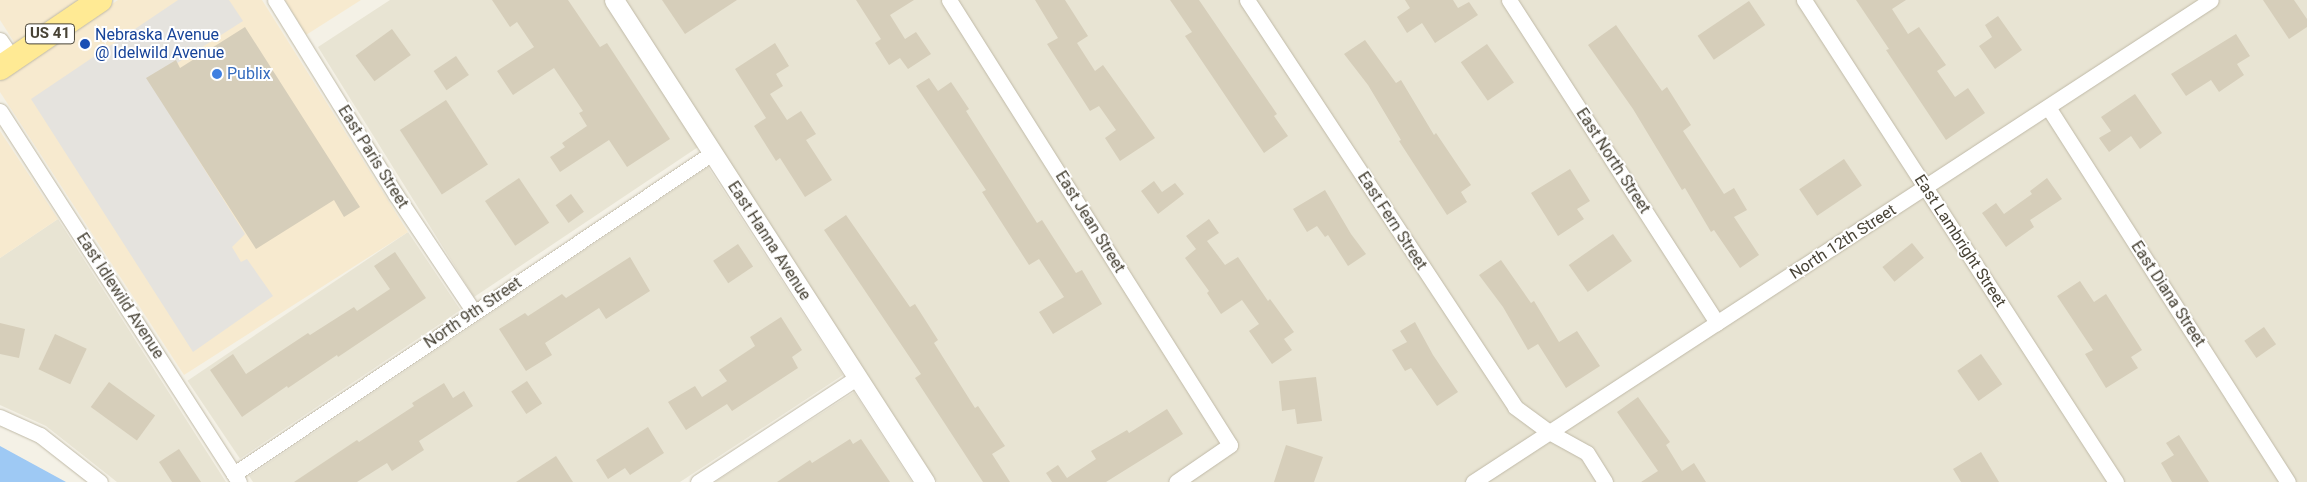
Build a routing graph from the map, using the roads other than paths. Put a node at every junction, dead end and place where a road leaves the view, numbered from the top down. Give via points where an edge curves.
1 (100, 0) edge
2 (275, 0) edge
3 (614, 0) edge
4 (949, 0) edge
5 (1247, 0) edge
6 (1509, 0) edge
7 (1804, 0) edge
8 (2211, 0) edge
9 (4, 56) edge
10 (2048, 107) junction
11 (0, 111) edge
12 (712, 153) junction
13 (1926, 188) junction
14 (474, 312) junction
15 (1717, 323) junction
16 (858, 377) junction
17 (0, 417) edge
18 (1549, 432) junction
19 (237, 478) edge
20 (100, 482) edge
21 (698, 482) edge
22 (925, 482) edge
23 (1176, 482) edge
24 (1473, 482) edge
25 (1605, 482) edge
26 (2116, 482) edge
27 (2288, 482) edge

1 - 9 main road, US 41
2 - 14 street, East Paris Street via 396,195
3 - 12 street, East Hanna Avenue
4 - 23 street, East Jean Street via 1230,445
5 - 18 street, East Fern Street via 1515,408
6 - 15 street, East North Street
7 - 13 street, East Lambright Street
8 - 10 street, North 12th Street
10 - 13 street, North 12th Street
10 - 27 street, East Diana Street
11 - 19 street, East Idlewild Avenue
12 - 14 street, North 9th Street
12 - 16 street, East Hanna Avenue
13 - 15 street, North 12th Street
13 - 26 street, East Lambright Street
14 - 19 street, North 9th Street
15 - 18 street, North 12th Street
16 - 21 street
16 - 22 street, East Hanna Avenue
17 - 20 street via 40,435
18 - 24 street, North 12th Street
18 - 25 street via 1587,453

